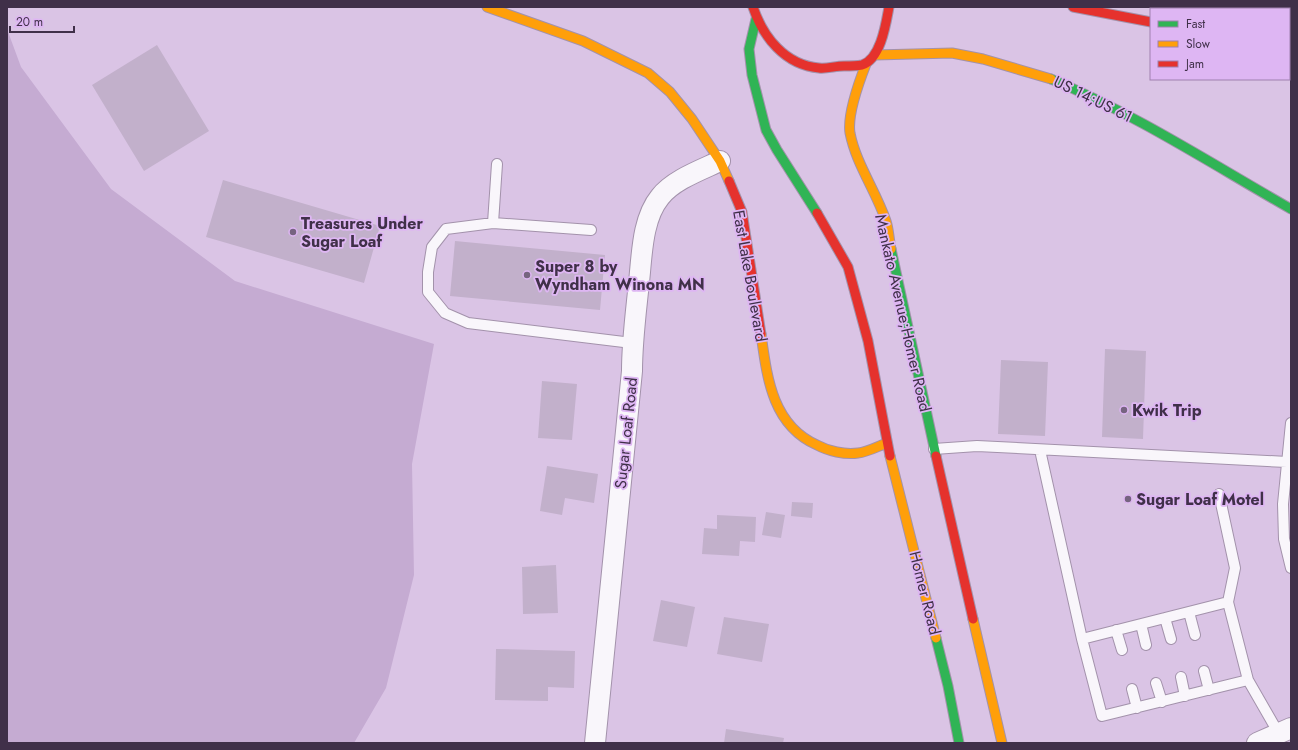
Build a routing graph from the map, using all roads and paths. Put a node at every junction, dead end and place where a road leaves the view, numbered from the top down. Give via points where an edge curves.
1 (487, 7) edge
2 (753, 7) edge
3 (889, 7) edge
4 (1072, 7) edge
5 (756, 19) junction
6 (1150, 22) edge
7 (875, 55) junction
8 (866, 64) junction
9 (720, 161) junction
10 (497, 164) dead end
11 (1291, 209) edge
12 (493, 223) junction
13 (591, 230) dead end
14 (632, 343) junction
15 (1291, 424) edge
16 (887, 443) junction
17 (934, 449) junction
18 (1040, 450) junction
19 (1287, 462) junction
20 (1219, 494) dead end
21 (1291, 568) edge
22 (1228, 602) junction
23 (1189, 612) junction
24 (1166, 618) junction
25 (1141, 624) junction
26 (1116, 630) junction
27 (1195, 635) dead end
28 (1082, 639) junction
29 (1171, 639) dead end
30 (1146, 645) dead end
31 (1122, 650) dead end
32 (1204, 671) dead end
33 (1181, 677) dead end
34 (1248, 680) junction
35 (1156, 683) dead end
36 (1132, 689) dead end
37 (1209, 690) junction
38 (1185, 696) junction
39 (1162, 702) junction
40 (1137, 708) junction
41 (1285, 732) edge
42 (595, 743) edge
43 (959, 743) edge
44 (1002, 743) edge
45 (1257, 743) edge

1 - 9 main road, East Lake Boulevard via 583,41 648,73 670,92
2 - 5 main road
3 - 7 main road
4 - 6 main road
5 - 8 main road via 771,42 805,66 819,68
5 - 16 main road via 749,49 752,75 766,130 848,267 868,340
7 - 8 main road
7 - 11 main road, US 14;US 61 via 952,53 1045,76 1124,113
8 - 17 main road, Mankato Avenue;Homer Road via 857,88 850,119 850,132 859,161 886,222
9 - 14 street, Sugar Loaf Road via 672,185 659,197 649,216
9 - 16 main road, East Lake Boulevard via 742,212 765,362 772,393 784,419 805,440 829,451 858,453
10 - 12 lane
12 - 13 lane
12 - 14 lane via 446,229 432,247 428,292 445,313 468,323
14 - 42 street, Sugar Loaf Road via 632,371
15 - 19 lane
16 - 43 main road, Homer Road via 946,678
17 - 18 lane via 977,446
17 - 44 main road
18 - 19 lane
18 - 28 lane
19 - 21 lane via 1283,504 1284,539
20 - 22 lane via 1235,568
22 - 23 lane
22 - 34 lane
23 - 24 lane
23 - 27 lane
24 - 25 lane
24 - 29 lane
25 - 26 lane
25 - 30 lane
26 - 28 lane
26 - 31 lane
28 - 40 lane via 1102,716
32 - 37 lane
33 - 38 lane
34 - 37 lane
34 - 41 lane
35 - 39 lane
36 - 40 lane
37 - 38 lane
38 - 39 lane
39 - 40 lane
41 - 45 street

